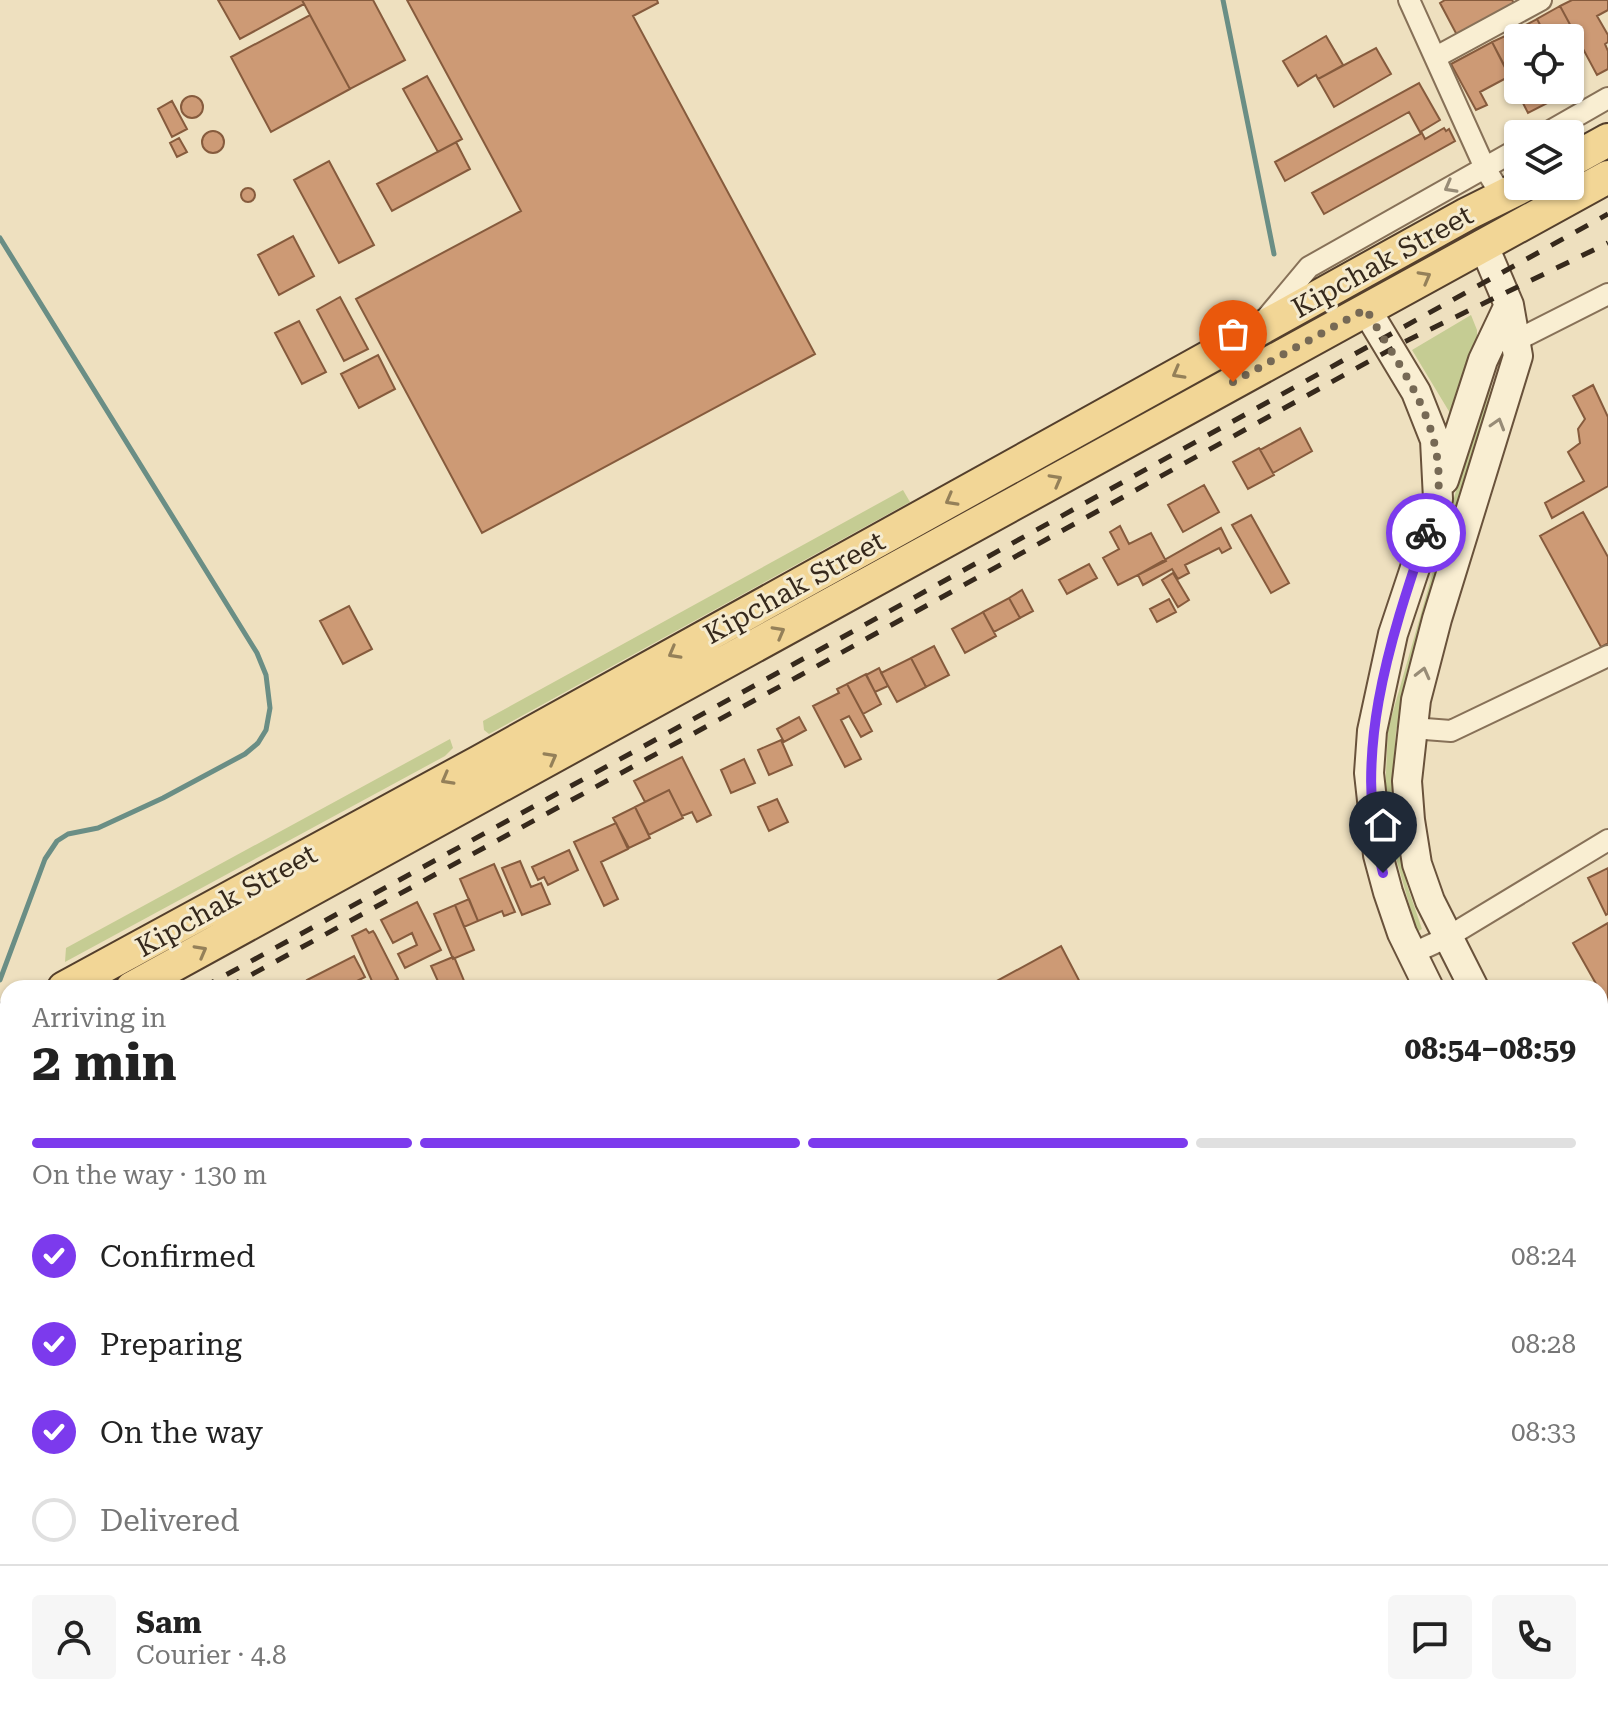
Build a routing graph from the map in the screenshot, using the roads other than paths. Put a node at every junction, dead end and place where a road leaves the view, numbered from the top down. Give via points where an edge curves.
1 (1409, 0) edge
2 (1541, 0) edge
3 (1436, 57) junction
4 (1608, 98) edge
5 (1570, 120) edge
6 (1608, 140) edge
7 (1584, 153) edge
8 (1504, 157) edge
9 (1485, 168) junction
10 (1608, 177) edge
11 (1504, 184) edge
12 (1504, 196) edge
13 (1467, 214) junction
14 (1483, 244) junction
15 (1349, 279) junction
16 (1608, 294) edge
17 (1509, 305) junction
18 (1366, 309) junction
19 (1254, 331) junction
20 (1517, 340) junction
21 (1438, 499) junction
22 (1608, 656) edge
23 (1412, 728) junction
24 (1608, 840) edge
25 (1446, 938) junction
26 (1411, 954) junction
27 (79, 980) edge
28 (147, 980) edge
29 (1425, 980) edge
30 (1470, 980) edge

1 - 3 street
2 - 3 street
3 - 9 street
4 - 5 street
6 - 7 main road
8 - 9 street
9 - 11 street
9 -> 19 street via 1309,267
10 - 14 main road, Kipchak Street
12 - 13 main road, Kipchak Street
13 - 14 main road
13 - 15 main road, Kipchak Street
14 - 17 street
18 -> 14 main road, Kipchak Street
15 - 18 main road
15 - 19 main road, Kipchak Street
16 - 20 street
17 - 20 street
17 - 21 street via 1483,360
18 - 21 street via 1430,424
28 -> 18 main road, Kipchak Street
19 -> 27 main road, Kipchak Street
23 -> 20 street via 1437,619 1513,375
21 - 26 street via 1393,634 1370,751 1378,855
22 - 23 street via 1451,731
23 - 25 street via 1407,781 1417,864
24 - 25 street
25 - 26 street
25 - 30 street
26 - 29 street

